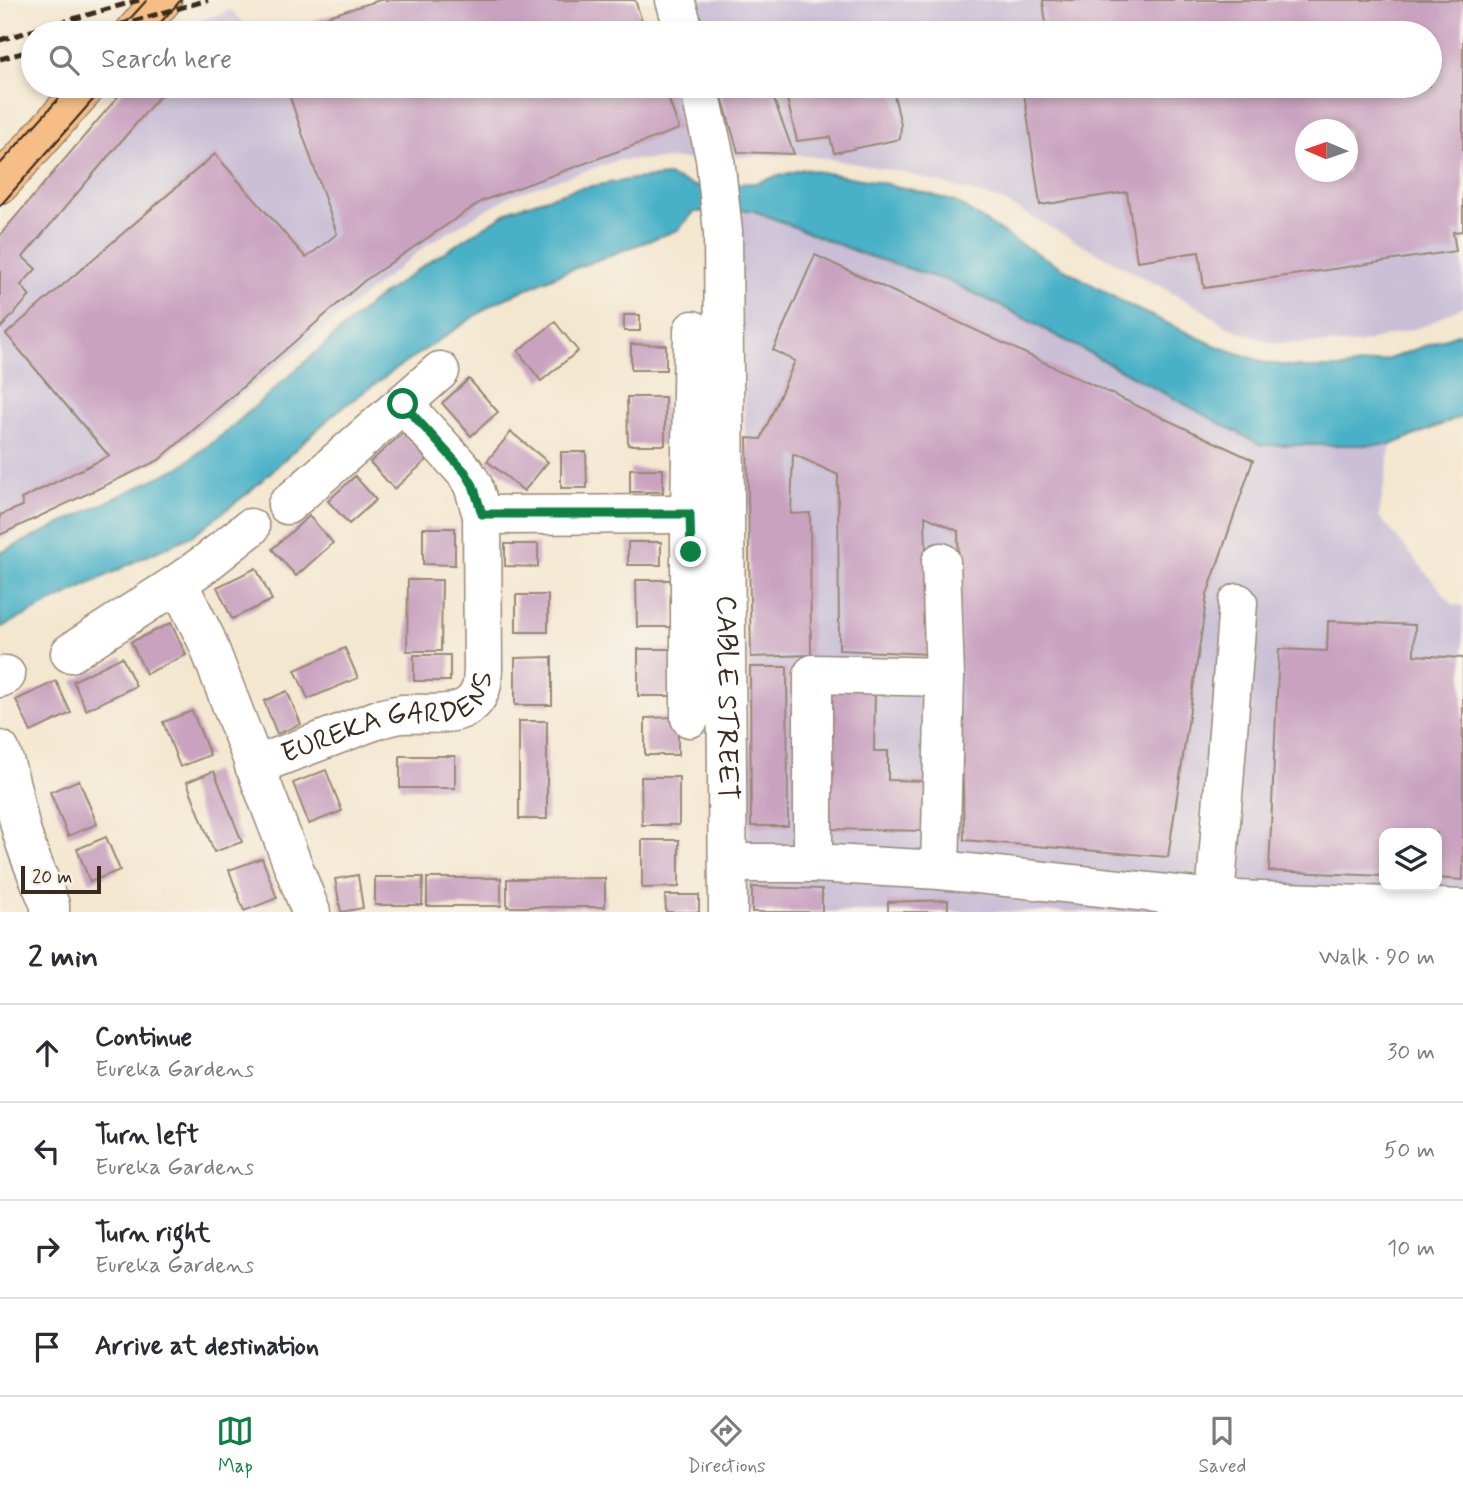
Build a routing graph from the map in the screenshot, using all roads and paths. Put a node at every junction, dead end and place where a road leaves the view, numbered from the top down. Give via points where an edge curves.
1 (162, 0) edge
2 (675, 0) edge
3 (144, 21) edge
4 (681, 21) edge
5 (76, 98) edge
6 (702, 98) edge
7 (0, 184) edge
8 (693, 330) dead end
9 (440, 372) dead end
10 (403, 404) junction
11 (287, 505) dead end
12 (482, 514) junction
13 (690, 514) junction
14 (250, 528) dead end
15 (941, 562) dead end
16 (192, 573) junction
17 (1238, 603) dead end
18 (70, 653) dead end
19 (945, 677) junction
20 (690, 718) dead end
21 (0, 750) edge
22 (254, 765) junction
23 (729, 863) junction
24 (813, 863) junction
25 (940, 870) junction
26 (1214, 905) edge
27 (1463, 909) edge
28 (50, 912) edge
29 (311, 912) edge
30 (728, 912) edge

1 - 3 highway
2 - 4 street
5 - 7 highway
6 - 23 street, CABLE STREET via 715,158 723,232
8 - 13 street
9 - 10 street
10 - 11 street
10 - 12 street, EUREKA GARDENS via 465,472
12 - 13 street
12 - 22 street, EUREKA GARDENS via 483,671 481,689 473,702 462,711 379,719
13 - 20 street
14 - 16 street
15 - 19 street
16 - 18 street
16 - 22 street via 206,639
17 - 26 street
19 - 24 street via 813,674
19 - 25 street
21 - 28 street via 21,831
22 - 29 street
23 - 24 street
23 - 30 street, CABLE STREET
24 - 25 street
25 - 26 street
26 - 27 street

